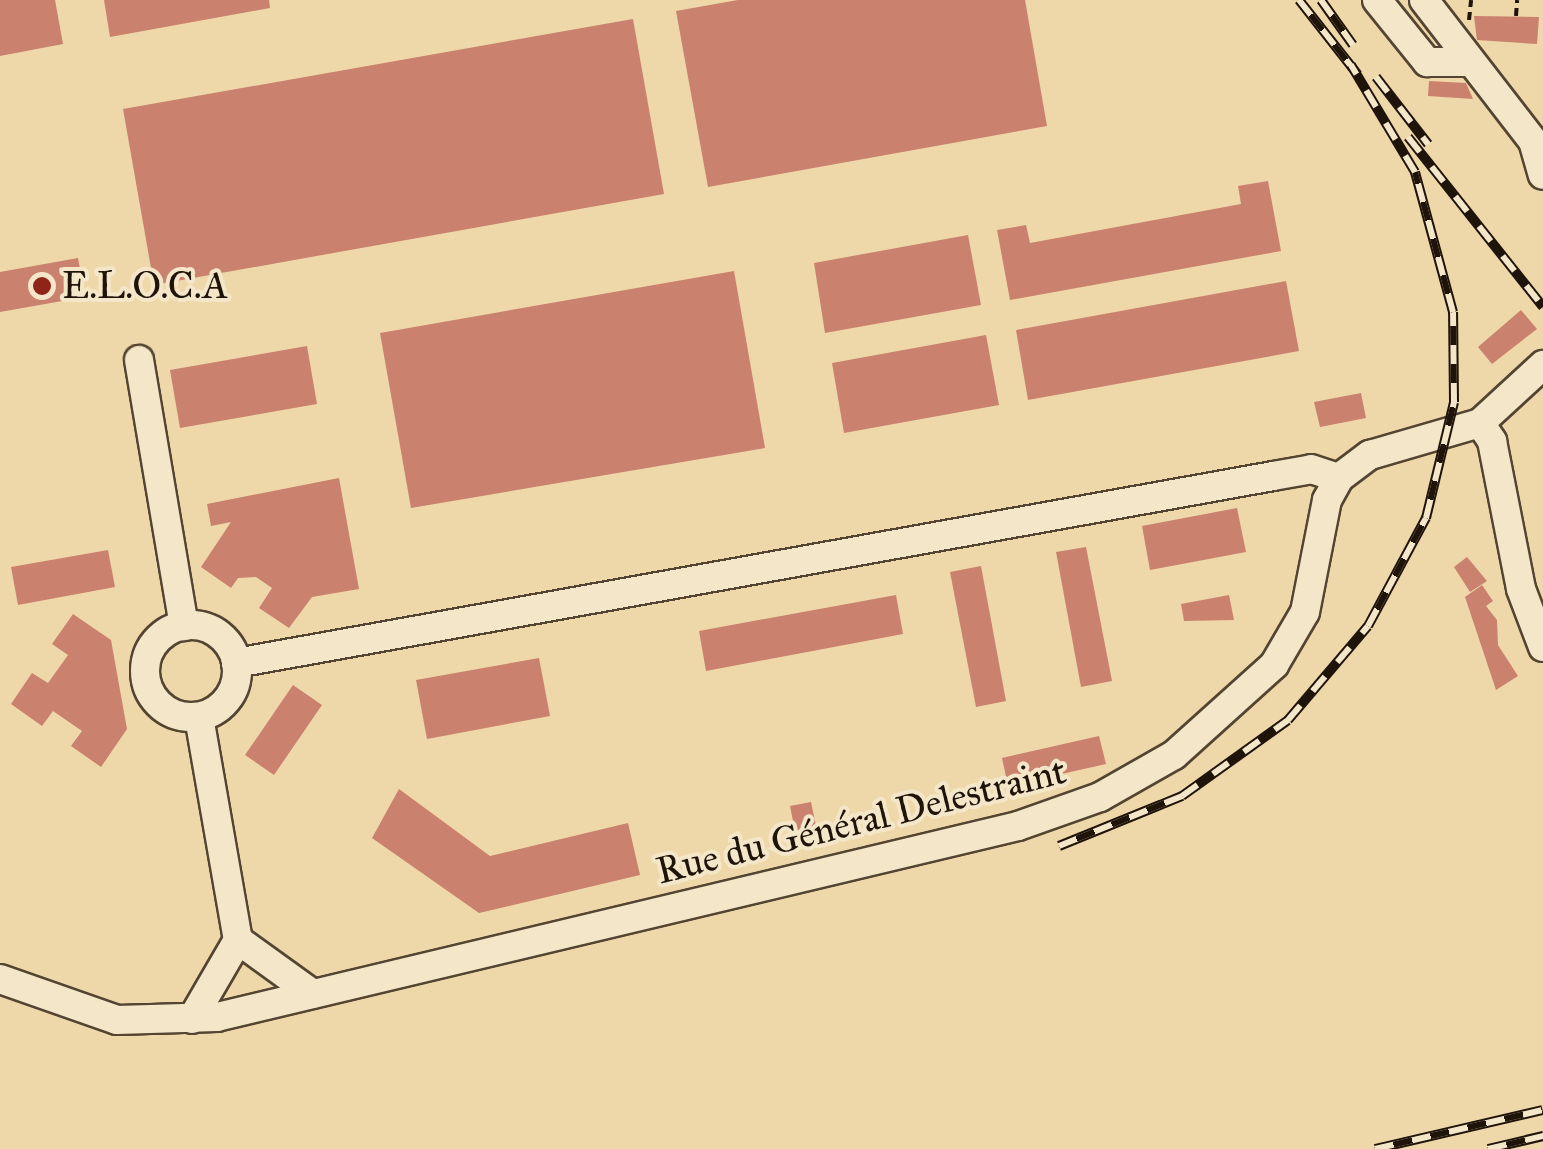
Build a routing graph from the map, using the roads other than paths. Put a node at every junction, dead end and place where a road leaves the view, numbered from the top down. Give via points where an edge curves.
1 (1377, 0) edge
2 (1424, 0) edge
3 (1468, 62) junction
4 (1543, 175) edge
5 (139, 360) dead end
6 (1543, 366) edge
7 (1480, 423) junction
8 (1339, 478) junction
9 (1532, 591) edge
10 (184, 626) junction
11 (1543, 647) edge
12 (236, 663) junction
13 (200, 717) junction
14 (238, 940) junction
15 (0, 979) edge
16 (313, 994) junction
17 (192, 1019) junction

1 - 3 street via 1427,62
2 - 3 street
3 - 4 street via 1533,141
5 - 10 street
6 - 7 street
7 - 8 street via 1370,455
7 - 9 street via 1492,441
8 - 12 street via 1305,470
8 - 16 street, Rue du Général Delestraint via 1327,500 1305,612 1274,666 1174,755 1100,797 1018,826
9 - 11 street
10 - 12 street via 223,638
10 - 13 street via 152,647 147,686 174,714
12 - 13 street via 229,698
13 - 14 street
14 - 16 street
14 - 17 street
15 - 17 street, Rue du Général Delestraint via 117,1020
16 - 17 street, Rue du Général Delestraint

